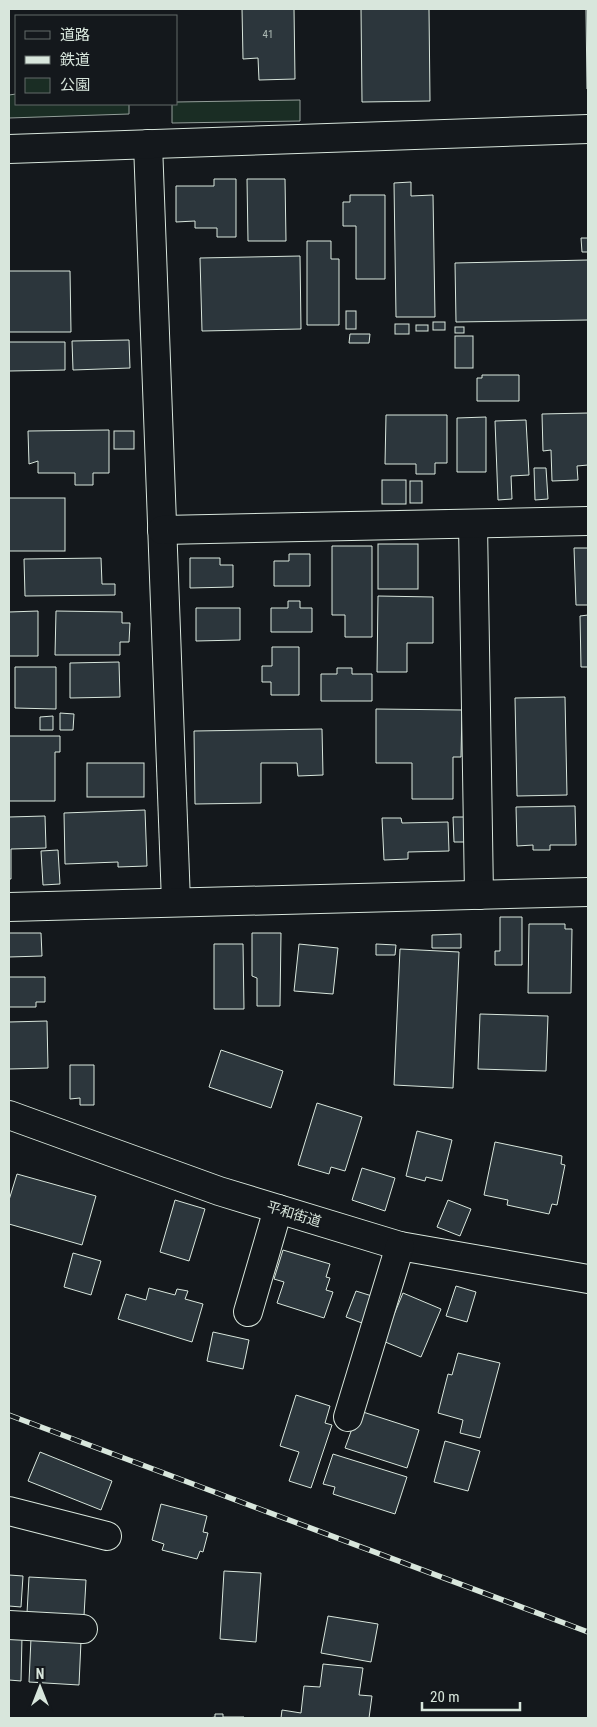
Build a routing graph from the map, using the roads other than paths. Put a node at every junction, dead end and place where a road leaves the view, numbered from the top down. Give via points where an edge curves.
1 (588, 129) edge
2 (148, 144) junction
3 (9, 149) edge
4 (588, 521) edge
5 (473, 524) junction
6 (162, 530) junction
7 (588, 892) edge
8 (479, 895) junction
9 (176, 902) junction
10 (9, 907) edge
11 (9, 1115) edge
12 (278, 1209) junction
13 (400, 1246) junction
14 (588, 1279) edge
15 (248, 1312) dead end
16 (348, 1417) dead end
17 (9, 1511) edge
18 (107, 1536) dead end
19 (9, 1625) edge
20 (84, 1629) dead end

1 - 2 street
2 - 3 street
2 - 6 street
4 - 5 street
5 - 6 street
5 - 8 street
6 - 9 street
7 - 8 street
8 - 9 street
9 - 10 street
11 - 12 street, 平和街道
12 - 13 street, 平和街道
12 - 15 street
13 - 14 street, 平和街道
13 - 16 street
17 - 18 street
19 - 20 street

